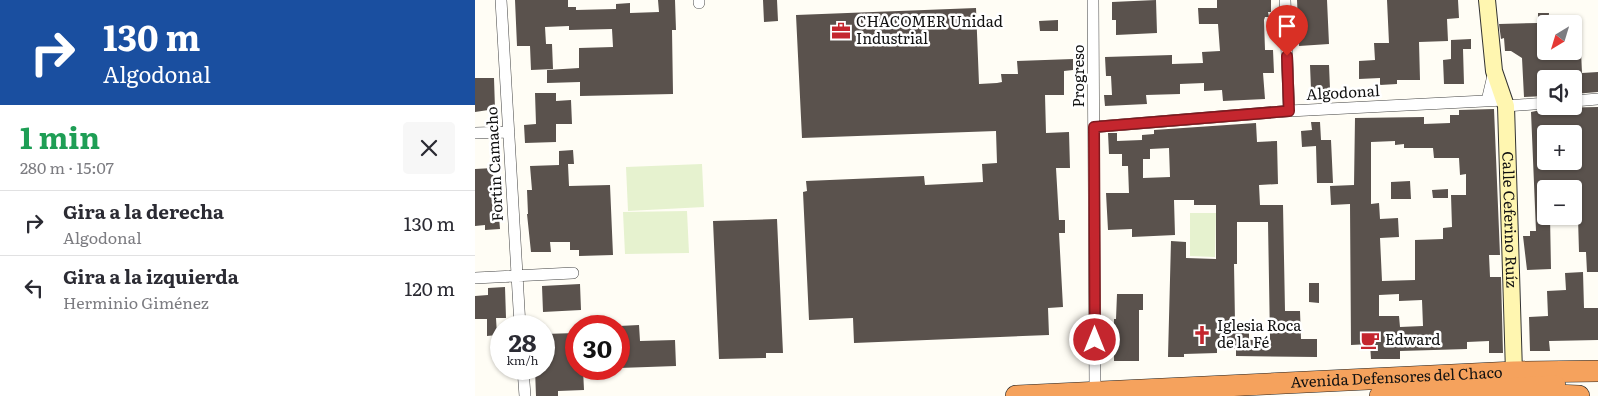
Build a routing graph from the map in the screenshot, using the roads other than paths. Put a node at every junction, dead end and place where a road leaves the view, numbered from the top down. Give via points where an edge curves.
1 (501, 0) edge
2 (1093, 0) edge
3 (1285, 0) edge
4 (1487, 0) edge
5 (1494, 71) junction
6 (1598, 99) edge
7 (1582, 100) edge
8 (1487, 101) junction
9 (1505, 103) junction
10 (1537, 103) edge
11 (1289, 111) junction
12 (1094, 127) junction
13 (509, 132) junction
14 (475, 133) edge
15 (573, 273) dead end
16 (517, 275) junction
17 (475, 278) edge
18 (519, 315) edge
19 (1598, 360) edge
20 (1598, 371) edge
21 (1528, 378) junction
22 (524, 380) edge
23 (1598, 385) edge
24 (1095, 391) junction
25 (525, 396) edge
26 (1016, 396) edge
27 (1380, 396) edge
28 (1394, 396) edge
29 (1579, 396) edge

1 - 13 street, Fortin Camacho
2 - 12 street, Progreso
3 - 11 street
4 - 5 street, Calle Ceferino Ruíz
5 - 8 street
5 - 9 street, Calle Ceferino Ruíz
6 - 7 street
8 - 9 street, Algodonal
8 - 11 street, Algodonal
9 - 10 street, Algodonal
9 - 21 street, Calle Ceferino Ruíz
11 - 12 street, Algodonal
12 - 24 street, Progreso
13 - 14 street
13 - 16 street, Fortin Camacho
15 - 16 street
16 - 17 street
16 - 18 street, Fortin Camacho
19 - 21 highway via 1551,364
20 - 21 highway, Avenida Defensores del Chaco
21 - 23 highway, Avenida Defensores del Chaco
21 - 24 highway, Avenida Defensores del Chaco
21 - 28 highway, Avenida Defensores del Chaco
21 - 29 highway via 1555,395
22 - 25 street
24 - 26 highway, Avenida Defensores del Chaco
27 - 28 highway, Avenida Defensores del Chaco

